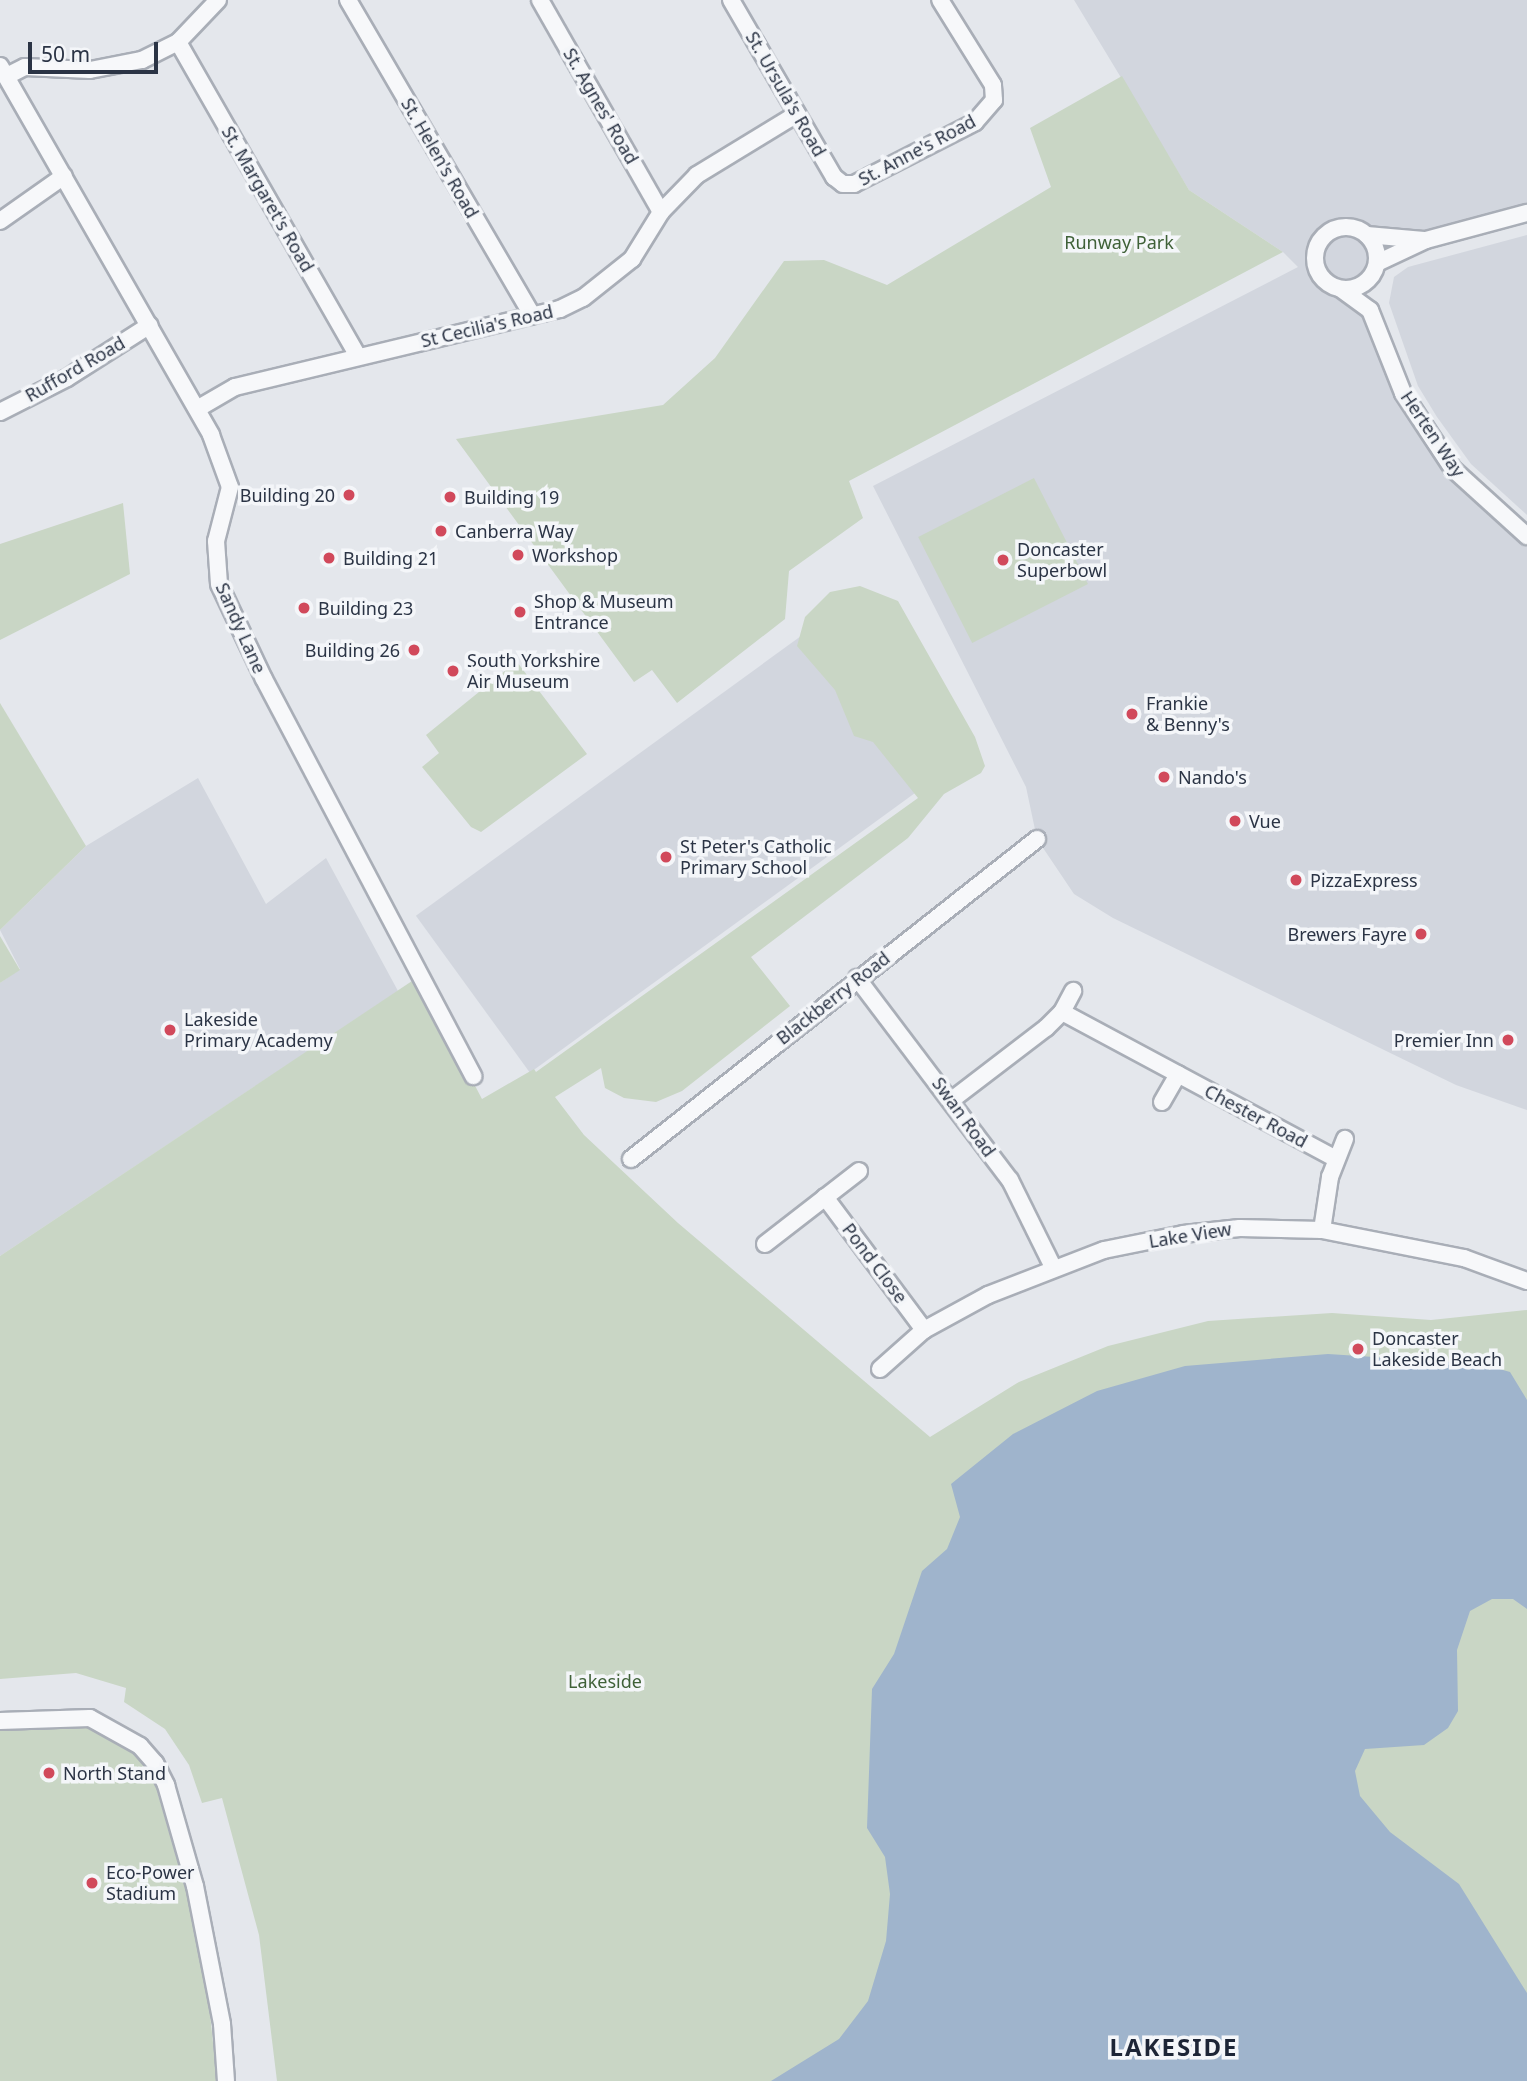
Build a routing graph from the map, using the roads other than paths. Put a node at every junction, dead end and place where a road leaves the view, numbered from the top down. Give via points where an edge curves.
1 (218, 0) edge
2 (348, 0) edge
3 (540, 0) edge
4 (732, 0) edge
5 (940, 0) edge
6 (178, 42) junction
7 (3, 71) edge
8 (797, 114) junction
9 (64, 176) junction
10 (843, 184) joint
11 (661, 212) junction
12 (1527, 213) edge
13 (0, 220) edge
14 (1367, 235) junction
15 (1426, 240) junction
16 (1375, 268) junction
17 (1341, 289) junction
18 (1370, 310) junction
19 (532, 316) junction
20 (150, 325) junction
21 (358, 356) junction
22 (197, 409) junction
23 (0, 412) edge
24 (1527, 536) edge
25 (1037, 839) dead end
26 (857, 978) junction
27 (1073, 991) dead end
28 (1062, 1012) junction
29 (1178, 1074) junction
30 (473, 1076) dead end
31 (953, 1099) junction
32 (1162, 1102) dead end
33 (1345, 1139) dead end
34 (1334, 1158) junction
35 (631, 1159) dead end
36 (859, 1171) dead end
37 (825, 1197) junction
38 (1322, 1230) junction
39 (765, 1244) dead end
40 (1053, 1268) junction
41 (1527, 1281) edge
42 (924, 1330) junction
43 (880, 1369) dead end
44 (0, 1721) edge
45 (226, 2081) edge

1 - 6 street
2 - 19 street, St. Helen's Road
3 - 11 street, St. Agnes' Road
4 - 8 street, St. Ursula's Road
5 - 10 street, St. Anne's Road via 993,85 988,111 854,184
6 - 7 street via 118,66
6 - 21 street, St. Margaret's Road
7 - 9 street, Sandy Lane
8 - 10 street, St. Ursula's Road via 834,177
8 - 11 street, St Cecilia's Road via 697,175
9 - 13 street
9 - 20 street, Sandy Lane
11 - 19 street, St Cecilia's Road via 632,259 608,282 560,309
12 - 15 street
14 - 15 street
14 - 16 street
14 - 17 street via 1340,227 1317,244 1317,271 1323,280
15 - 16 street
16 - 17 street via 1357,287
16 - 18 street, Herten Way
17 - 18 street
18 - 24 street, Herten Way via 1403,393 1454,470
19 - 21 street, St Cecilia's Road
20 - 22 street, Sandy Lane
20 - 23 street, Rufford Road via 67,378
21 - 22 street, St Cecilia's Road via 235,387
22 - 30 street, Sandy Lane via 230,487 216,541 219,584 264,679
25 - 26 street, Blackberry Road
26 - 31 street, Swan Road
26 - 35 street, Blackberry Road
27 - 28 street
28 - 29 street, Chester Road
28 - 31 street
29 - 32 street
29 - 34 street, Chester Road
31 - 40 street, Swan Road via 1029,1211
33 - 34 street
34 - 38 street
36 - 37 street
37 - 39 street
37 - 42 street, Pond Close
38 - 40 street, Lake View via 1240,1228 1183,1234 1104,1250
38 - 41 street, Lake View via 1464,1258
40 - 42 street, Lake View via 988,1295
42 - 43 street, Lake View
44 - 45 street via 90,1718 117,1730 155,1763 166,1785 195,1886 222,2024

